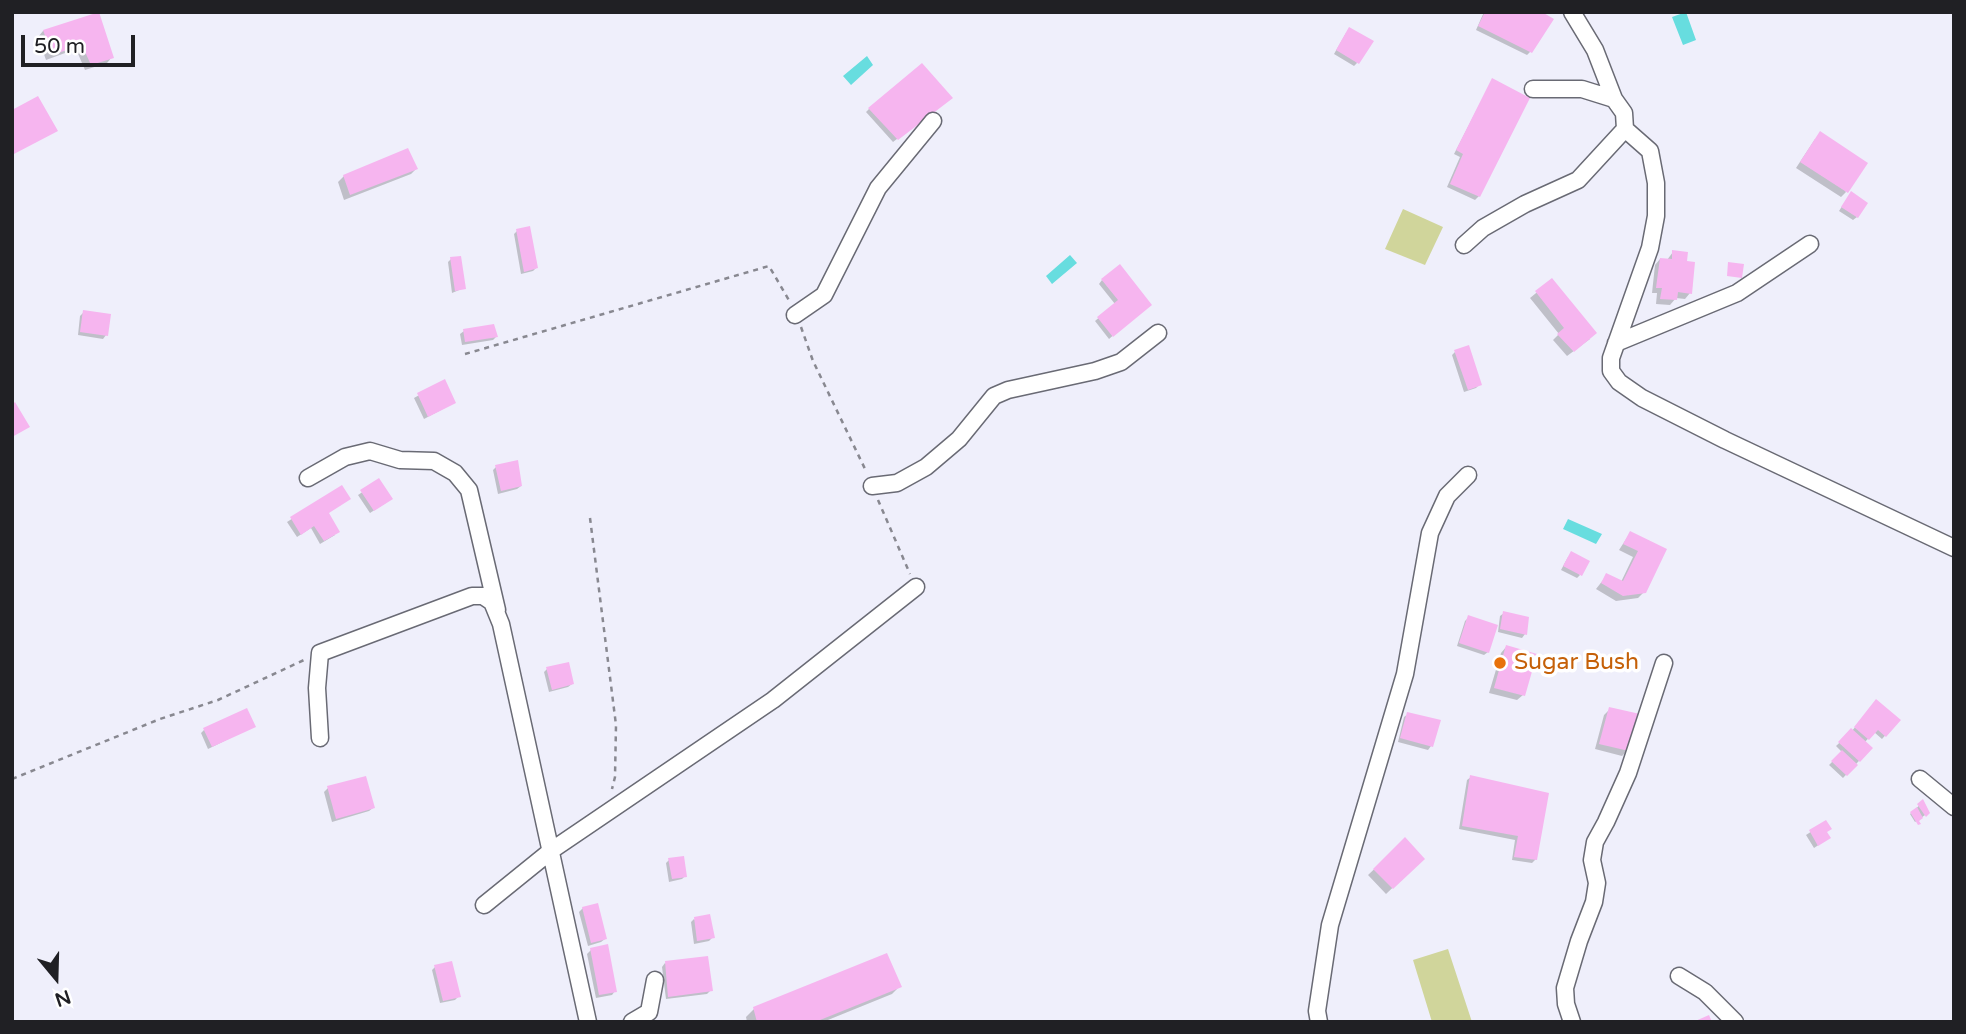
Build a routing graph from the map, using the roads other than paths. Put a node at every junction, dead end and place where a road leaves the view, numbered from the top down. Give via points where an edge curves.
1 (1572, 12) edge
2 (1533, 89) dead end
3 (1614, 99) junction
4 (933, 121) dead end
5 (1625, 129) junction
6 (1810, 244) dead end
7 (1464, 245) dead end
8 (795, 315) road end
9 (1158, 333) dead end
10 (1616, 343) junction
11 (1468, 475) dead end
12 (308, 478) dead end
13 (872, 486) road end
14 (1954, 548) edge
15 (916, 587) road end
16 (498, 612) junction
17 (1664, 663) dead end
18 (320, 738) dead end
19 (1920, 779) dead end
20 (1954, 807) edge
21 (552, 850) junction
22 (484, 905) dead end
23 (1679, 976) dead end
24 (655, 980) dead end
25 (588, 1022) edge
26 (632, 1022) edge
27 (1319, 1022) edge
28 (1572, 1022) edge
29 (1735, 1022) edge

1 - 3 street via 1595,50
2 - 3 street via 1582,89
3 - 5 street via 1623,113
4 - 8 street via 878,188 824,295
5 - 7 street via 1578,180 1514,210
5 - 10 street via 1650,150 1657,183 1656,216 1650,248
6 - 10 street via 1737,293
9 - 13 street via 1121,362 994,396 959,439 926,467 897,483
10 - 14 street via 1611,371 1629,390
11 - 27 street via 1447,496 1430,533 1405,674 1330,925
12 - 16 street via 345,457 370,451 400,460 434,461 455,473 470,490
15 - 21 street via 773,700
16 - 18 street via 483,596 472,596 320,653
16 - 21 street
17 - 28 street via 1628,773 1595,842 1594,902 1565,988
19 - 20 street
21 - 22 street
21 - 25 street
23 - 29 street via 1705,992
24 - 26 street via 649,1012

